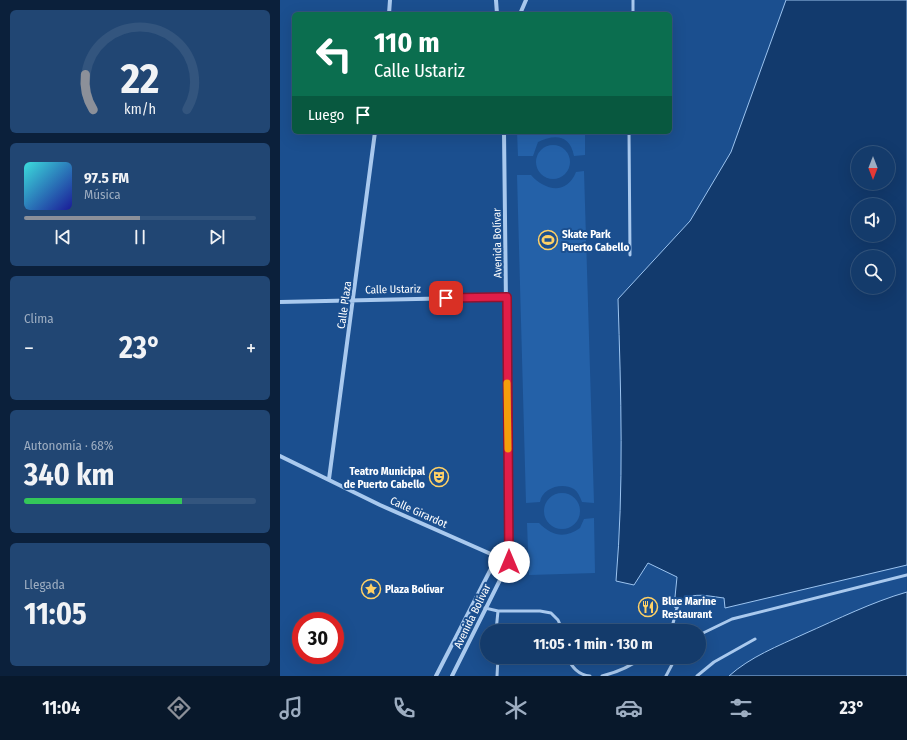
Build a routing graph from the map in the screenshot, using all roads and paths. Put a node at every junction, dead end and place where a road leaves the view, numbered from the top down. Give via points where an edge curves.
1 (390, 0) edge
2 (496, 0) edge
3 (526, 0) edge
4 (632, 0) edge
5 (389, 12) edge
6 (497, 12) edge
7 (521, 12) edge
8 (633, 12) edge
9 (376, 134) edge
10 (504, 134) edge
11 (629, 134) edge
12 (630, 255) dead end
13 (507, 297) junction
14 (354, 299) junction
15 (280, 302) edge
16 (280, 456) edge
17 (329, 480) junction
18 (497, 557) junction
19 (509, 562) junction
20 (907, 575) edge
21 (485, 608) junction
22 (677, 608) dead end
23 (498, 611) junction
24 (497, 624) edge
25 (560, 624) edge
26 (673, 624) edge
27 (706, 632) edge
28 (755, 639) dead end
29 (498, 664) edge
30 (571, 664) edge
31 (634, 664) edge
32 (672, 664) edge
33 (436, 676) edge
34 (452, 676) edge
35 (497, 676) edge
36 (590, 676) edge
37 (602, 676) edge
38 (666, 676) edge
39 (697, 676) edge

1 - 5 street
2 - 6 street
3 - 7 street
4 - 8 lane
9 - 14 street, Calle Plaza
10 - 13 street, Avenida Bolívar
11 - 12 lane
13 - 14 street, Calle Ustariz
13 - 19 street, Avenida Bolívar
14 - 15 street, Calle Ustariz
14 - 17 street, Calle Plaza
16 - 17 street, Calle Girardot
17 - 18 street, Calle Girardot
18 - 19 street, Calle Girardot
18 - 33 street, Avenida Bolívar
19 - 21 street, Avenida Bolívar
20 - 27 lane via 732,619
21 - 23 lane
21 - 34 street, Avenida Bolívar
22 - 26 lane
23 - 24 lane
23 - 25 lane via 551,613
28 - 39 lane via 714,662
29 - 35 lane
30 - 36 lane via 583,675
31 - 37 lane
32 - 38 lane

